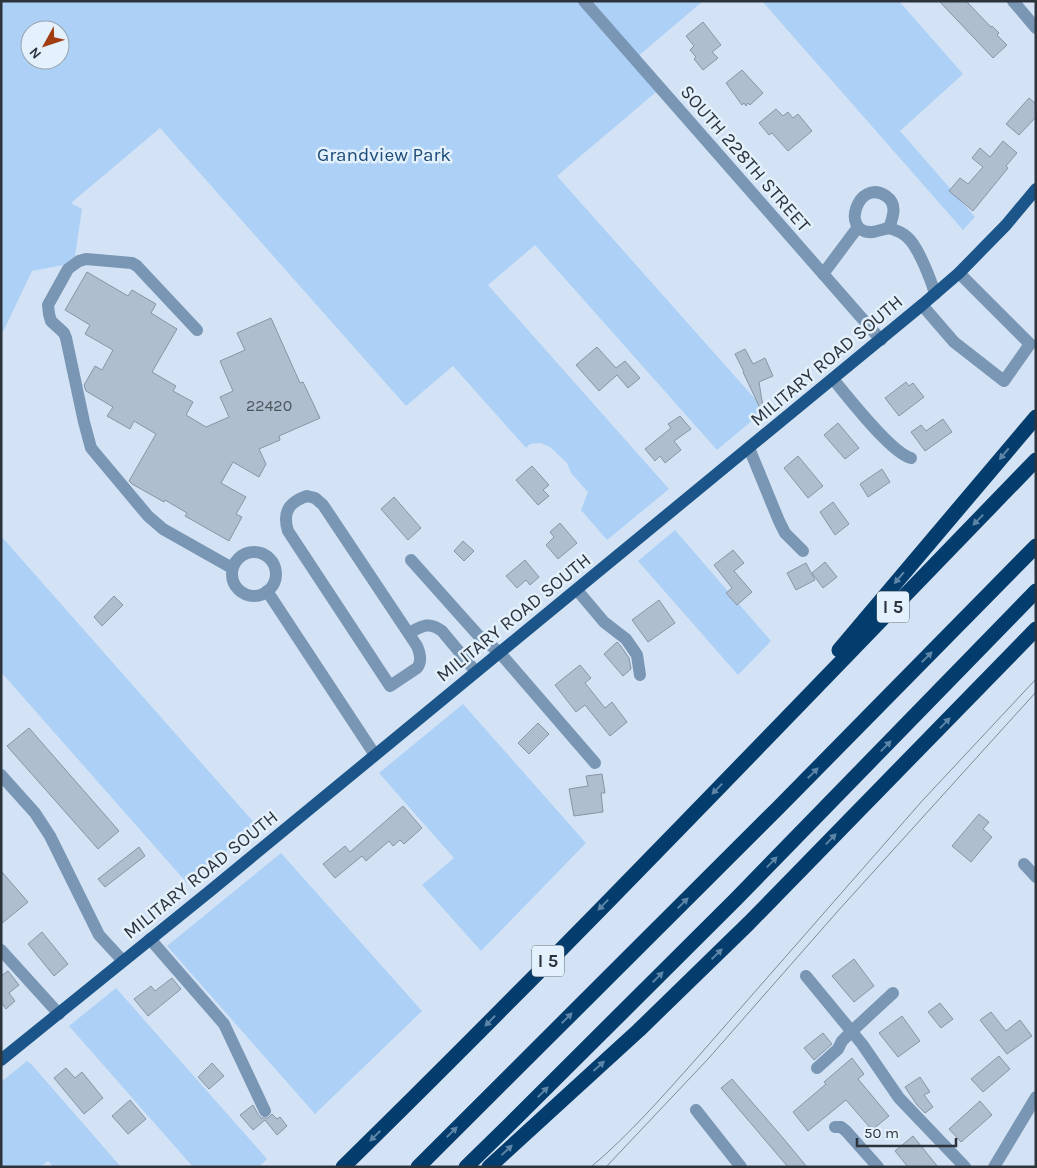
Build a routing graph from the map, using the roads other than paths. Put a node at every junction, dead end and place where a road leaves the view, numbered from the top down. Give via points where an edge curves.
1 (584, 1) edge
2 (1013, 1) edge
3 (1036, 28) edge
4 (1036, 189) edge
5 (858, 227) junction
6 (889, 228) junction
7 (959, 273) junction
8 (823, 274) junction
9 (935, 294) junction
10 (922, 305) junction
11 (197, 330) dead end
12 (881, 340) junction
13 (833, 379) junction
14 (1036, 417) edge
15 (749, 448) junction
16 (911, 458) dead end
17 (1036, 460) edge
18 (1036, 546) edge
19 (803, 551) dead end
20 (411, 560) dead end
21 (232, 568) junction
22 (577, 590) junction
23 (267, 591) junction
24 (1036, 591) edge
25 (1036, 629) edge
26 (409, 633) junction
27 (500, 653) junction
28 (476, 672) junction
29 (640, 675) dead end
30 (751, 754) junction
31 (375, 755) junction
32 (595, 763) dead end
33 (1, 776) edge
34 (1024, 864) dead end
35 (1036, 877) edge
36 (150, 939) junction
37 (1, 950) edge
38 (123, 961) junction
39 (806, 976) dead end
40 (893, 993) dead end
41 (59, 1014) junction
42 (852, 1031) junction
43 (1, 1060) edge
44 (817, 1068) dead end
45 (1036, 1097) edge
46 (696, 1110) dead end
47 (265, 1111) dead end
48 (835, 1127) dead end
49 (343, 1167) edge
50 (418, 1167) edge
51 (466, 1167) edge
52 (489, 1167) edge
53 (741, 1167) edge
54 (878, 1167) edge
55 (965, 1167) edge
56 (994, 1167) edge

1 - 8 street, SOUTH 228TH STREET
2 - 3 street
4 - 7 main road, MILITARY ROAD SOUTH
5 - 6 street via 873,232
5 - 6 street via 855,221 857,205 869,193 878,193 891,200 894,207
5 - 8 street
6 - 9 street via 906,235 914,243
7 - 9 main road, MILITARY ROAD SOUTH
7 - 10 street via 1030,344 1004,381 954,342
8 - 12 street, SOUTH 228TH STREET
9 - 10 main road, MILITARY ROAD SOUTH
10 - 12 main road, MILITARY ROAD SOUTH
11 - 21 street via 132,263 79,260 68,269 48,305 50,321 66,338 91,448 148,516 163,529
12 - 13 main road, MILITARY ROAD SOUTH
13 - 15 main road, MILITARY ROAD SOUTH
13 - 16 street via 881,436 905,457
14 -> 30 highway
15 - 19 street via 785,533
15 - 22 main road, MILITARY ROAD SOUTH
17 -> 30 highway, I 5
50 -> 18 highway
20 - 27 street via 478,635
21 - 23 street via 233,581 241,592 254,596
21 - 23 street via 240,556 262,553 273,563 275,571 275,578
22 - 27 main road, MILITARY ROAD SOUTH
22 - 29 street via 604,622 626,639 637,655
23 - 31 street
51 -> 24 highway via 736,899
52 -> 25 highway via 639,1030 748,923
26 - 26 street via 323,505 307,496 293,502 286,515 288,531 390,686 420,665 418,646
26 - 28 street via 430,624 437,627
27 - 28 main road, MILITARY ROAD SOUTH
27 - 32 street
28 - 31 main road, MILITARY ROAD SOUTH
30 -> 49 highway, I 5
31 - 36 main road, MILITARY ROAD SOUTH
33 - 38 street via 35,813 50,836 99,935
34 - 35 street
36 - 38 main road, MILITARY ROAD SOUTH
36 - 47 street via 224,1024
37 - 41 street
38 - 41 main road, MILITARY ROAD SOUTH
39 - 42 street
40 - 42 street
41 - 43 main road, MILITARY ROAD SOUTH
42 - 44 street
42 - 55 street via 899,1098
45 - 56 street
46 - 53 street
48 - 54 street via 846,1131

